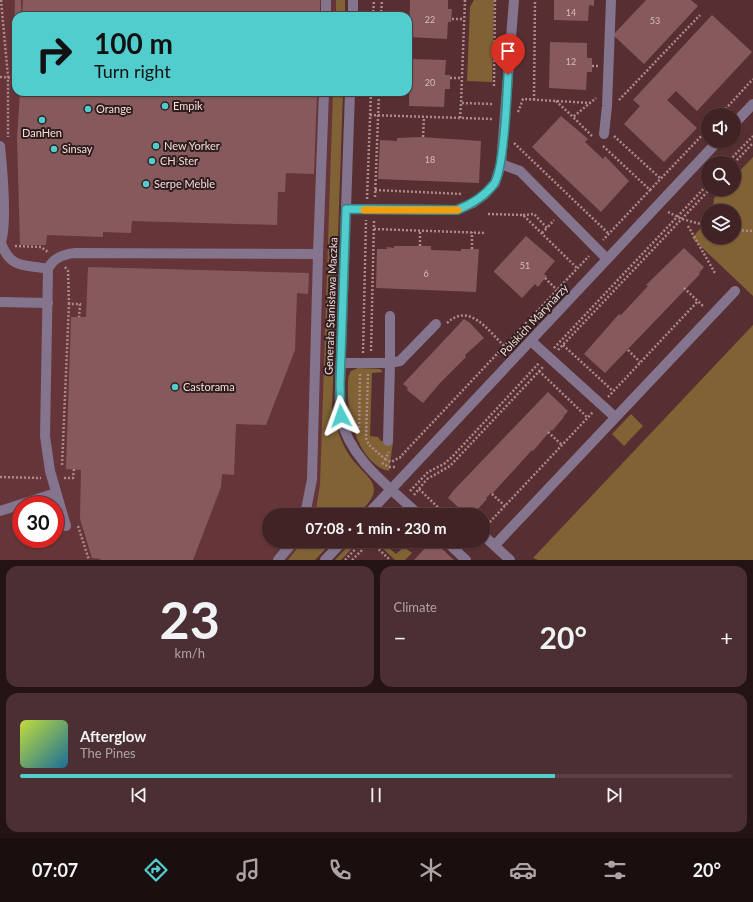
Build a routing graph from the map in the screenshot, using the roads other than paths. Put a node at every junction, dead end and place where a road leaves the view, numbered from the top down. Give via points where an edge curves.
1 (326, 0) edge
2 (353, 0) edge
3 (514, 0) edge
4 (611, 0) edge
5 (326, 12) edge
6 (353, 12) edge
7 (324, 96) edge
8 (350, 96) edge
9 (753, 104) edge
10 (741, 117) edge
11 (602, 137) road end
12 (4, 145) edge
13 (711, 148) edge
14 (501, 164) junction
15 (346, 209) junction
16 (4, 243) edge
17 (318, 254) junction
18 (607, 259) junction
19 (48, 269) junction
20 (735, 291) dead end
21 (0, 302) edge
22 (48, 303) junction
23 (390, 316) dead end
24 (439, 325) road end
25 (531, 341) junction
26 (341, 363) junction
27 (390, 363) junction
28 (615, 417) junction
29 (388, 441) dead end
30 (392, 489) junction
31 (56, 493) junction
32 (306, 508) edge
33 (374, 508) edge
34 (412, 508) edge
35 (0, 511) edge
36 (66, 526) dead end
37 (490, 541) edge
38 (495, 545) junction
39 (288, 548) edge
40 (336, 548) edge
41 (453, 548) edge
42 (278, 560) edge
43 (325, 560) edge
44 (466, 560) edge
45 (510, 560) edge

1 - 5 street
2 - 6 street
3 - 14 street
4 - 11 street via 606,114
7 - 17 street
8 - 15 street, Generała Stanisława Maczka
9 - 10 street
12 - 16 street
13 - 18 street, Polskich Marynarzy
14 - 15 street via 495,183 484,196 457,210
14 - 18 street via 520,171
15 - 26 street, Generała Stanisława Maczka
16 - 19 street via 6,254 14,263
17 - 19 street via 75,253 58,258
17 - 32 street via 312,479
18 - 25 street, Polskich Marynarzy
19 - 22 street
20 - 28 street
21 - 22 street
22 - 31 street via 45,436 46,453
23 - 27 street
24 - 27 street via 400,361
25 - 28 street
25 - 30 street, Polskich Marynarzy
26 - 27 street
26 - 30 street, Generała Stanisława Maczka via 340,405 346,432 362,460
27 - 29 street
28 - 38 street
30 - 33 street, Polskich Marynarzy
30 - 34 street, Generała Stanisława Maczka
31 - 35 street
31 - 36 street
37 - 38 street
38 - 45 street
39 - 42 street
40 - 43 street
41 - 44 street

